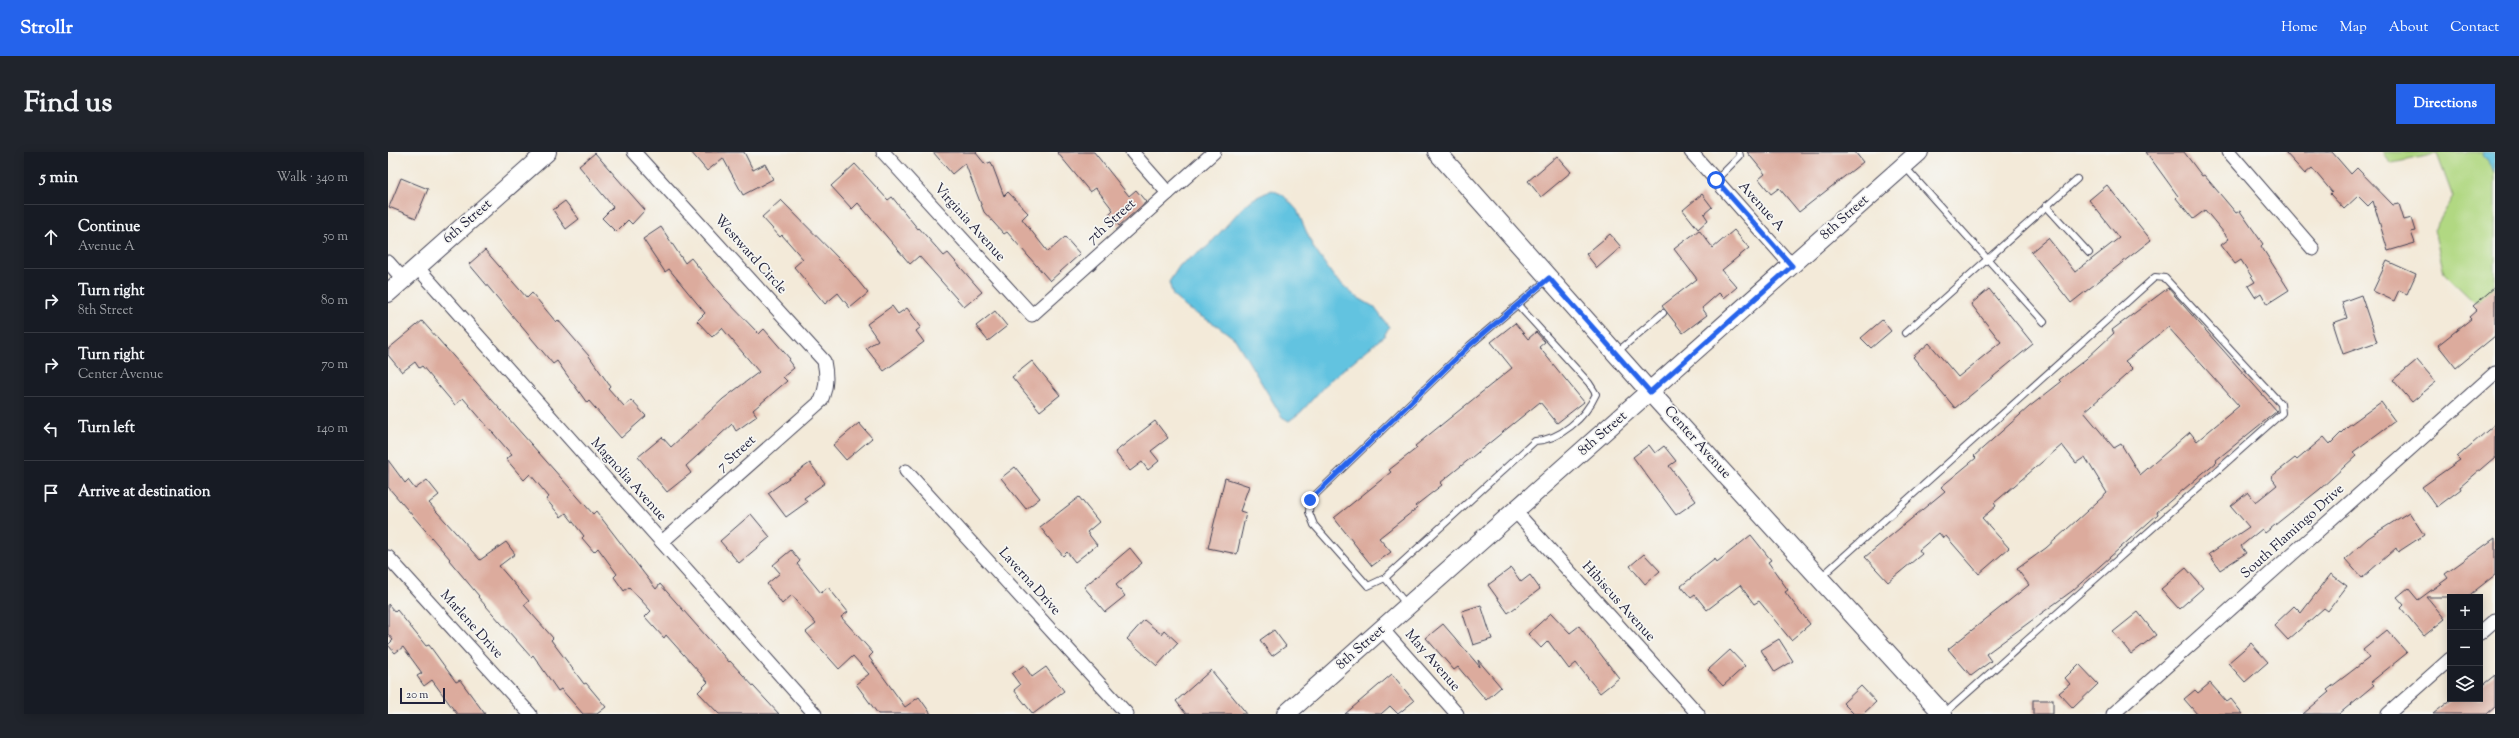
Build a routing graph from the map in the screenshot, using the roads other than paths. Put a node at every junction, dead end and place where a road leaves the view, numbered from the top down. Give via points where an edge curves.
1 (547, 152) edge
2 (634, 152) edge
3 (883, 152) edge
4 (1132, 152) edge
5 (1214, 152) edge
6 (1437, 152) edge
7 (1691, 152) edge
8 (1739, 152) edge
9 (1919, 152) edge
10 (2229, 152) edge
11 (1904, 166) junction
12 (2077, 179) dead end
13 (1716, 180) junction
14 (1168, 193) junction
15 (2046, 206) junction
16 (2313, 250) dead end
17 (2089, 253) dead end
18 (1987, 257) junction
19 (388, 262) edge
20 (1792, 266) junction
21 (417, 267) junction
22 (1549, 278) junction
23 (403, 279) junction
24 (388, 293) edge
25 (1518, 305) junction
26 (1662, 313) dead end
27 (1032, 315) joint
28 (2044, 322) dead end
29 (1904, 333) dead end
30 (1615, 353) junction
31 (2495, 373) edge
32 (826, 386) joint
33 (1650, 392) junction
34 (906, 472) dead end
35 (1515, 511) junction
36 (662, 542) junction
37 (388, 557) edge
38 (1384, 578) junction
39 (1819, 578) junction
40 (1408, 606) junction
41 (2495, 620) edge
42 (1382, 629) junction
43 (2483, 630) edge
44 (2447, 662) edge
45 (530, 714) edge
46 (815, 714) edge
47 (1127, 714) edge
48 (1286, 714) edge
49 (1457, 714) edge
50 (1698, 714) edge
51 (1943, 714) edge
52 (2113, 714) edge
53 (2388, 714) edge

1 - 21 street, 6th Street
2 - 32 street, Westward Circle via 824,361
3 - 27 street, Virginia Avenue
4 - 14 street
5 - 14 street, 7th Street
6 - 22 street, Center Avenue
7 - 13 street, Avenue A
8 - 13 lane via 1740,156
9 - 11 street, 8th Street
10 - 16 street
11 - 18 lane
11 - 20 street, 8th Street
12 - 15 lane
13 - 20 street, Avenue A
14 - 27 street, 7th Street
15 - 17 lane
15 - 18 lane
18 - 28 lane
18 - 29 lane
19 - 23 street
20 - 33 street, 8th Street
21 - 23 street, 6th Street
21 - 36 street, Magnolia Avenue
22 - 25 lane
22 - 30 street, Center Avenue
23 - 24 street, 6th Street
25 - 38 lane via 1589,383 1596,394 1591,405 1561,434 1545,441 1534,441
25 - 38 lane via 1470,345 1310,500 1309,512 1314,525 1368,586
26 - 30 lane
30 - 33 street, Center Avenue
31 - 52 street, South Flamingo Drive
32 - 36 street, 7 Street via 821,401
33 - 35 street, 8th Street
33 - 39 street, Center Avenue
34 - 47 street, Laverna Drive
35 - 40 street, 8th Street
35 - 50 street, Hibiscus Avenue
36 - 46 street, Magnolia Avenue
37 - 45 street, Marlene Drive
38 - 40 lane
39 - 51 street, Center Avenue
39 - 51 lane via 2155,277 2165,278 2281,404 2282,413
40 - 42 street, 8th Street
41 - 43 street
42 - 48 street, 8th Street
42 - 49 street, May Avenue
44 - 53 street

